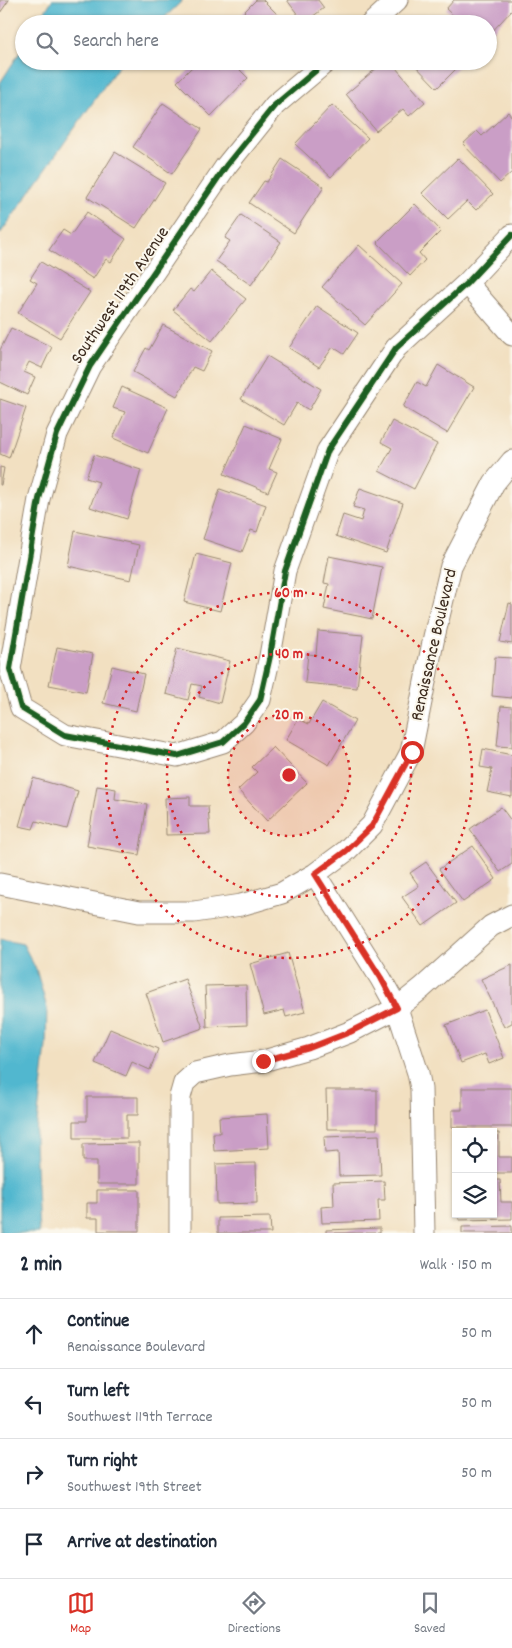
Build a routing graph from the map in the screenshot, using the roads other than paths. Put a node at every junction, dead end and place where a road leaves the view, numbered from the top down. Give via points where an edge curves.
1 (397, 0) edge
2 (381, 15) edge
3 (316, 70) edge
4 (512, 235) edge
5 (467, 283) junction
6 (512, 335) edge
7 (512, 461) edge
8 (315, 874) junction
9 (0, 884) edge
10 (512, 915) edge
11 (397, 1008) junction
12 (180, 1233) edge
13 (424, 1233) edge

1 - 2 street
3 - 5 street, Southwest 119th Avenue via 274,105 226,166 90,366 57,434 39,499 10,669 21,708 65,736 177,756 223,742 244,723 260,700 285,571 328,450 396,348
4 - 5 street
5 - 6 street
7 - 8 street, Renaissance Boulevard via 494,483 451,566 412,752 372,826
8 - 9 street, Renaissance Boulevard via 282,893 194,912 139,912
8 - 11 street
10 - 11 street via 491,926
11 - 12 street via 309,1048 263,1061 195,1073 184,1083 180,1097
11 - 13 street via 421,1089

